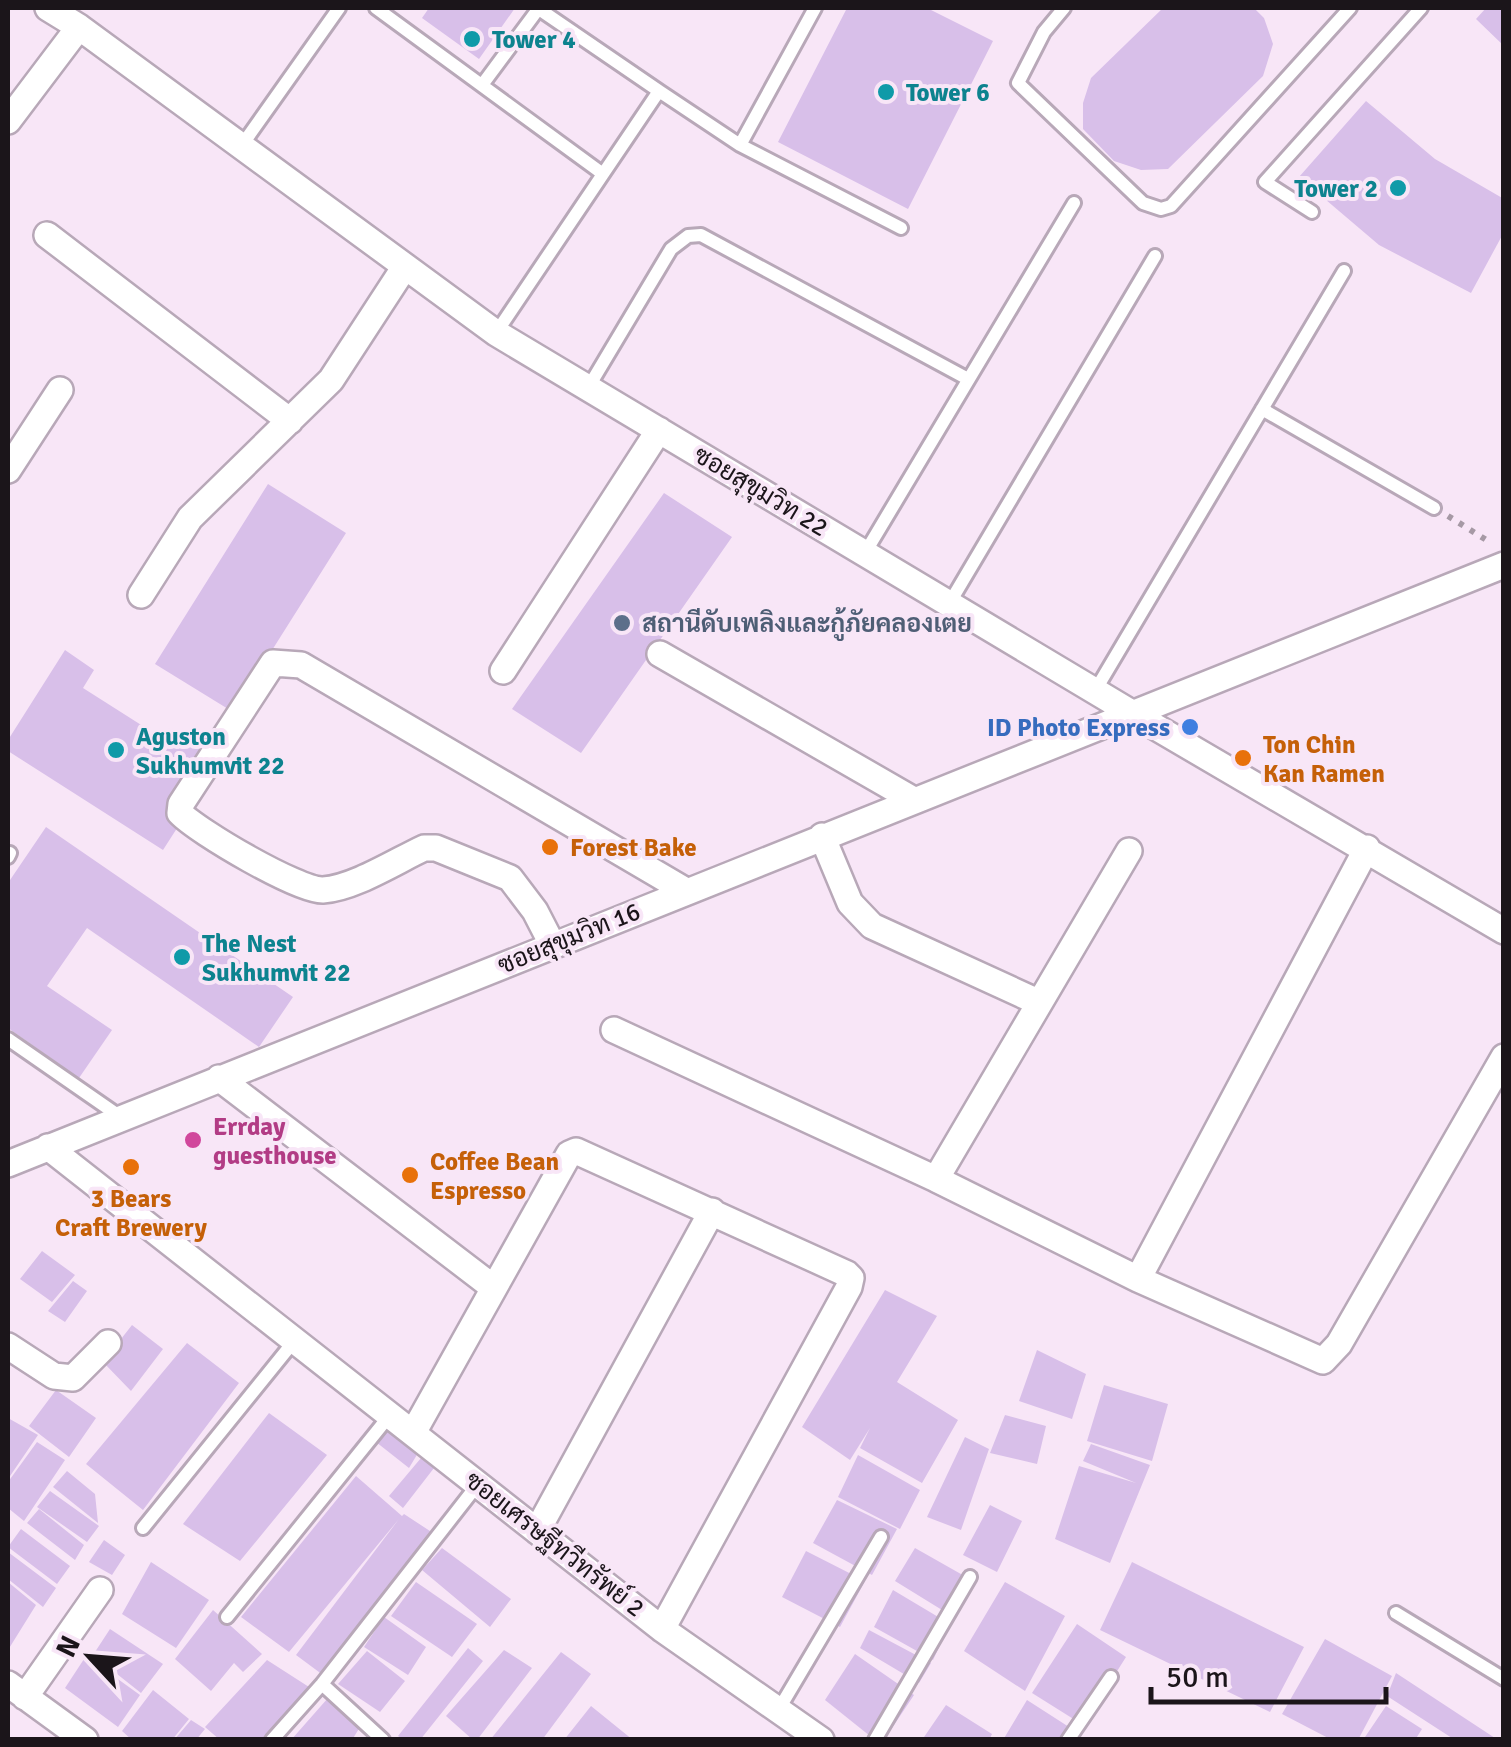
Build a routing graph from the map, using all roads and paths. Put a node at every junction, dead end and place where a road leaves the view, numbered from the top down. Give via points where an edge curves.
1 (48, 8) edge
2 (339, 8) edge
3 (539, 8) edge
4 (815, 8) edge
5 (1064, 8) edge
6 (1350, 8) edge
7 (1421, 8) edge
8 (384, 10) edge
9 (79, 27) junction
10 (482, 85) junction
11 (659, 91) junction
12 (8, 120) edge
13 (740, 145) junction
14 (240, 148) junction
15 (603, 174) junction
16 (1074, 203) dead end
17 (1312, 212) dead end
18 (901, 228) dead end
19 (47, 234) dead end
20 (1155, 256) dead end
21 (404, 268) junction
22 (1344, 270) dead end
23 (496, 333) junction
24 (968, 380) junction
25 (588, 388) junction
26 (60, 390) dead end
27 (1262, 409) junction
28 (290, 420) junction
29 (659, 430) junction
30 (8, 470) edge
31 (1434, 508) joint
32 (1490, 542) dead end
33 (865, 553) junction
34 (1504, 565) edge
35 (142, 595) dead end
36 (949, 604) junction
37 (660, 654) dead end
38 (503, 671) dead end
39 (1095, 691) junction
40 (1130, 712) junction
41 (912, 799) junction
42 (822, 836) junction
43 (1367, 848) junction
44 (1129, 852) dead end
45 (686, 891) junction
46 (1504, 931) edge
47 (552, 944) junction
48 (1038, 1002) junction
49 (614, 1030) dead end
50 (8, 1039) edge
51 (1504, 1057) edge
52 (218, 1078) junction
53 (122, 1118) junction
54 (48, 1147) junction
55 (8, 1164) edge
56 (936, 1179) junction
57 (712, 1211) junction
58 (1138, 1279) junction
59 (494, 1288) junction
60 (295, 1340) junction
61 (108, 1342) dead end
62 (8, 1346) edge
63 (390, 1415) junction
64 (413, 1433) junction
65 (478, 1484) junction
66 (143, 1528) dead end
67 (537, 1531) junction
68 (881, 1537) dead end
69 (970, 1576) dead end
70 (100, 1590) dead end
71 (1396, 1613) dead end
72 (227, 1617) dead end
73 (662, 1629) junction
74 (1111, 1677) dead end
75 (1504, 1679) edge
76 (322, 1684) junction
77 (16, 1690) edge
78 (779, 1709) junction
79 (85, 1740) edge
80 (272, 1740) edge
81 (384, 1740) edge
82 (821, 1740) edge
83 (875, 1740) edge
84 (1068, 1740) edge

1 - 9 street, ซอยสุขุมวิท 22
2 - 14 lane
3 - 10 lane
3 - 11 lane
4 - 13 lane
5 - 6 lane via 1018,83 1143,203 1161,209 1171,206
7 - 17 lane via 1264,182
8 - 10 lane
9 - 12 street
9 - 14 street, ซอยสุขุมวิท 22
10 - 15 lane
11 - 13 lane
11 - 15 lane
13 - 18 lane
14 - 21 street, ซอยสุขุมวิท 22
15 - 23 lane
16 - 24 lane
19 - 28 street
20 - 36 lane
21 - 23 street, ซอยสุขุมวิท 22
21 - 28 street via 331,380
22 - 27 lane
23 - 25 street, ซอยสุขุมวิท 22
24 - 25 lane via 701,235 671,249
24 - 33 lane
25 - 29 street, ซอยสุขุมวิท 22
26 - 30 street
27 - 31 lane
27 - 39 lane
28 - 35 street via 190,518
29 - 33 street, ซอยสุขุมวิท 22
29 - 38 street
31 - 32 path
33 - 36 street, ซอยสุขุมวิท 22
34 - 40 street, ซอยสุขุมวิท 16
36 - 39 street, ซอยสุขุมวิท 22
37 - 41 street
39 - 40 street, ซอยสุขุมวิท 22
40 - 41 street, ซอยสุขุมวิท 16
40 - 43 street, ซอยสุขุมวิท 22
41 - 42 street, ซอยสุขุมวิท 16
42 - 45 street, ซอยสุขุมวิท 16
42 - 48 street via 850,903 872,926
43 - 46 street, ซอยสุขุมวิท 22
43 - 58 street
44 - 48 street
45 - 47 street, ซอยสุขุมวิท 16
45 - 47 street via 302,666 272,663 181,804 189,823 313,889 345,886 436,848 510,878
47 - 52 street, ซอยสุขุมวิท 16
48 - 56 street
49 - 56 street
50 - 53 lane
51 - 58 street via 1340,1344 1324,1361
52 - 53 street, ซอยสุขุมวิท 16
52 - 59 street
53 - 54 street, ซอยสุขุมวิท 16
54 - 55 street, ซอยสุขุมวิท 16
54 - 60 street, ซอยเศรษฐีทวีทรัพย์ 2
56 - 58 street
57 - 59 street via 576,1151
57 - 67 street
57 - 73 street via 848,1274 851,1282
59 - 64 street
60 - 63 street, ซอยเศรษฐีทวีทรัพย์ 2
60 - 66 lane
61 - 62 street via 73,1378 54,1376
63 - 64 street, ซอยเศรษฐีทวีทรัพย์ 2
63 - 72 lane
64 - 65 street, ซอยเศรษฐีทวีทรัพย์ 2
65 - 67 street, ซอยเศรษฐีทวีทรัพย์ 2
65 - 76 lane
67 - 73 street, ซอยเศรษฐีทวีทรัพย์ 2
68 - 78 lane
69 - 83 lane
70 - 77 street
71 - 75 lane
73 - 78 street, ซอยเศรษฐีทวีทรัพย์ 2
74 - 84 lane
76 - 80 lane
76 - 81 lane
77 - 79 street
78 - 82 street, ซอยเศรษฐีทวีทรัพย์ 2

